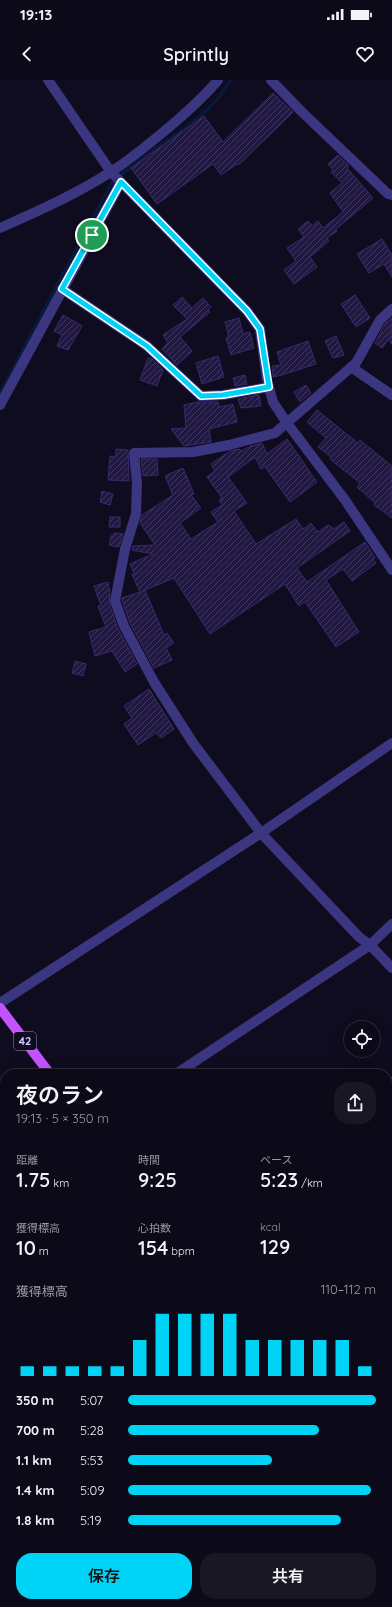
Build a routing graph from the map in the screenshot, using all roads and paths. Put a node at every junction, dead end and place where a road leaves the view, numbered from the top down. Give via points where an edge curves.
1 (48, 80) edge
2 (218, 80) edge
3 (271, 80) edge
4 (116, 177) junction
5 (392, 195) edge
6 (0, 228) edge
7 (62, 289) junction
8 (392, 310) edge
9 (351, 367) junction
10 (269, 387) junction
11 (392, 395) edge
12 (0, 405) edge
13 (287, 423) junction
14 (392, 570) edge
15 (392, 743) edge
16 (261, 833) junction
17 (392, 924) edge
18 (370, 945) junction
19 (392, 968) edge
20 (0, 1003) edge
21 (0, 1008) edge
22 (46, 1069) edge
23 (184, 1069) edge

1 - 4 street
2 - 4 street via 206,95 139,153
3 - 5 street via 388,194
4 - 6 street
4 - 7 street
4 - 10 street via 247,311 260,329
7 - 10 street via 147,346 201,396
7 - 12 street
8 - 9 street via 380,320 356,363
9 - 11 street
9 - 13 street
10 - 13 street via 273,402
13 - 14 street via 345,500
13 - 16 street via 276,433 229,445 193,452 134,453 136,514 125,549 115,601 124,626 154,682 193,743
15 - 16 street
16 - 18 street via 359,937
16 - 20 street
17 - 18 street
18 - 19 street
18 - 23 street
21 - 22 main road, 42

